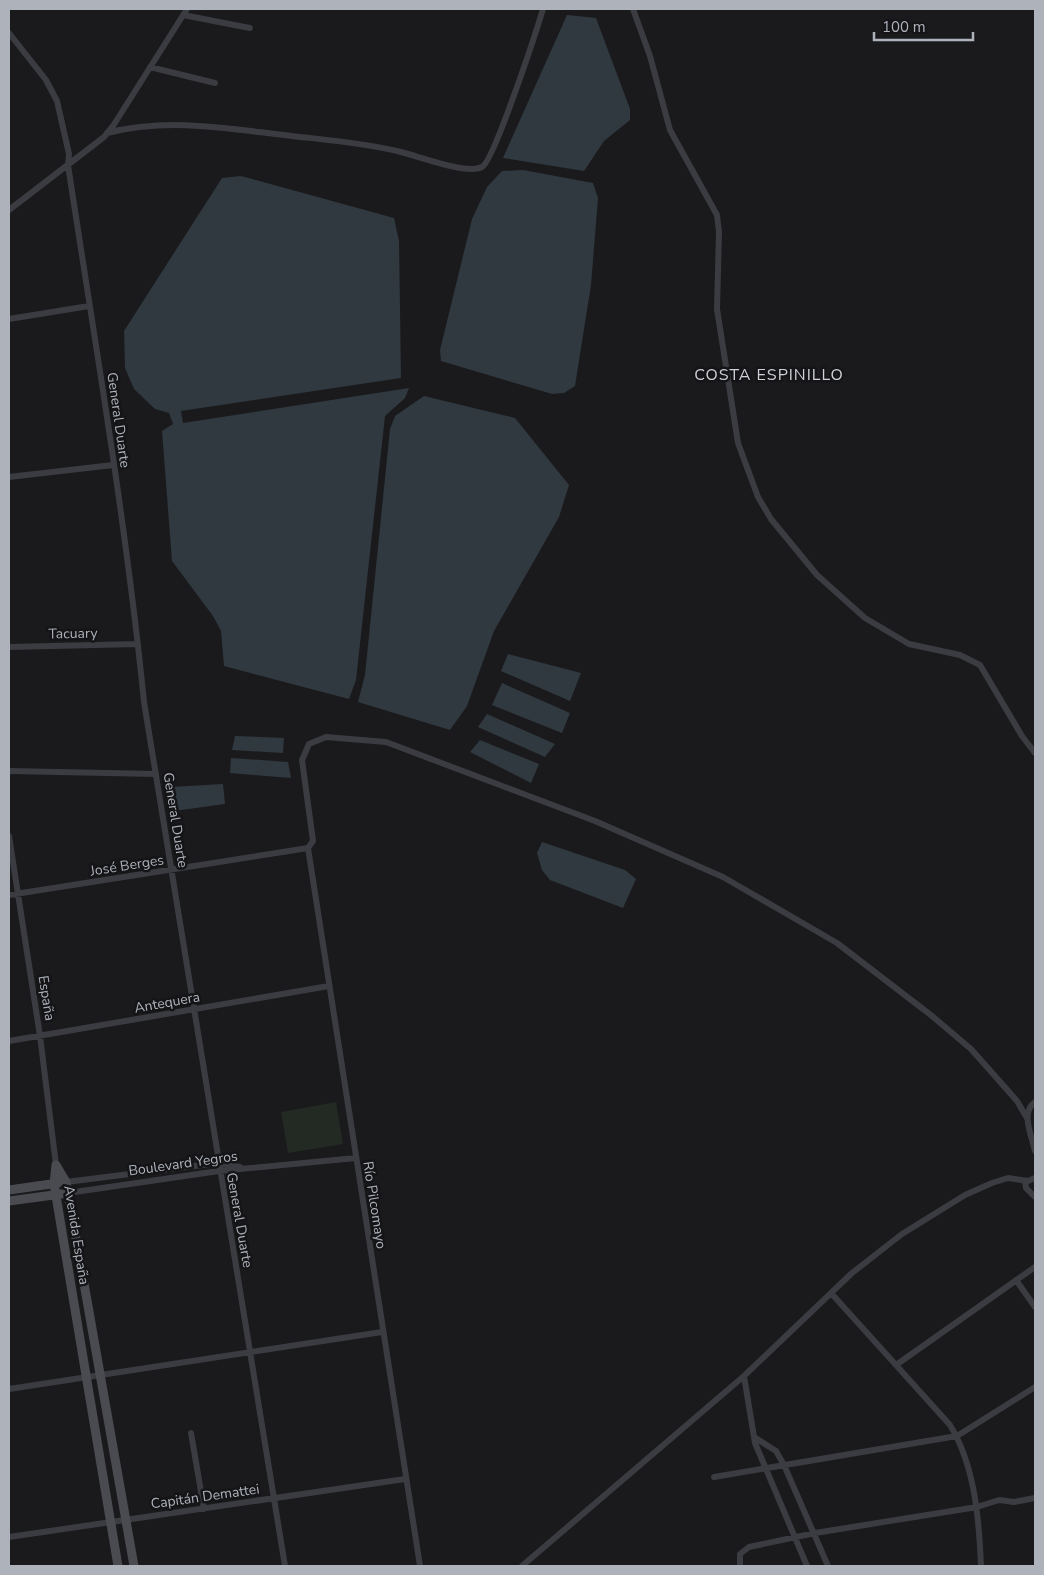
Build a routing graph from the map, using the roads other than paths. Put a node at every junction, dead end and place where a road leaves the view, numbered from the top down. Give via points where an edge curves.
1 (187, 9) edge
2 (543, 9) edge
3 (633, 9) edge
4 (182, 15) junction
5 (250, 28) dead end
6 (9, 34) edge
7 (150, 67) junction
8 (215, 83) dead end
9 (107, 133) junction
10 (68, 165) junction
11 (9, 210) edge
12 (90, 306) junction
13 (9, 319) edge
14 (113, 465) junction
15 (9, 477) edge
16 (138, 644) junction
17 (9, 646) edge
18 (1035, 753) edge
19 (9, 771) edge
20 (156, 774) junction
21 (9, 836) edge
22 (308, 848) junction
23 (171, 871) junction
24 (18, 894) junction
25 (9, 895) edge
26 (329, 986) junction
27 (194, 1010) junction
28 (40, 1036) junction
29 (9, 1041) edge
30 (1035, 1102) edge
31 (1027, 1118) junction
32 (1035, 1151) edge
33 (356, 1158) junction
34 (218, 1163) junction
35 (56, 1164) junction
36 (246, 1168) junction
37 (219, 1171) junction
38 (1035, 1178) edge
39 (1025, 1181) junction
40 (66, 1182) junction
41 (54, 1184) junction
42 (9, 1190) edge
43 (68, 1193) junction
44 (56, 1195) junction
45 (1035, 1198) edge
46 (9, 1202) edge
47 (1035, 1267) edge
48 (1016, 1280) junction
49 (831, 1293) junction
50 (1035, 1307) edge
51 (382, 1332) junction
52 (250, 1354) junction
53 (896, 1365) junction
54 (744, 1376) junction
55 (100, 1377) junction
56 (85, 1379) junction
57 (1035, 1387) edge
58 (9, 1389) edge
59 (192, 1433) dead end
60 (957, 1436) junction
61 (754, 1437) junction
62 (784, 1465) junction
63 (765, 1468) junction
64 (714, 1476) dead end
65 (405, 1479) junction
66 (1035, 1498) edge
67 (274, 1499) junction
68 (977, 1507) junction
69 (204, 1509) junction
70 (125, 1520) junction
71 (110, 1522) junction
72 (815, 1533) junction
73 (9, 1537) edge
74 (796, 1537) junction
75 (118, 1566) edge
76 (134, 1566) edge
77 (285, 1566) edge
78 (420, 1566) edge
79 (522, 1566) edge
80 (740, 1566) edge
81 (807, 1566) edge
82 (828, 1566) edge
83 (980, 1566) edge

1 - 4 street
2 - 9 street via 527,61 494,145 481,168 467,169 393,150 198,124 132,126
3 - 18 street via 650,56 670,130 718,215 717,309 738,443 758,498 817,575 865,618 909,644 960,655 980,665
4 - 5 street
4 - 7 street
6 - 10 street, General Duarte via 46,80 60,112 69,154
7 - 8 street
7 - 9 street
9 - 10 street
10 - 11 street
10 - 12 street, General Duarte
12 - 13 street
12 - 14 street, General Duarte
14 - 15 street
14 - 16 street, General Duarte
16 - 17 street, Tacuary
16 - 20 street, General Duarte
19 - 20 street
20 - 23 street, General Duarte
21 - 24 street, España
22 - 23 street, José Berges
22 - 26 street, Río Pilcomayo
22 - 31 street, Río Pilcomayo via 313,841 302,760 309,744 326,737 386,742 595,820 723,877 828,939 932,1016 970,1049 1017,1101
23 - 24 street, José Berges
23 - 27 street, General Duarte
24 - 25 street, José Berges
24 - 28 street, España
26 - 27 street, Antequera
26 - 33 street, Río Pilcomayo
27 - 28 street, Antequera
27 - 34 street, General Duarte
28 - 29 street, Antequera
28 - 35 street, España
30 - 31 street
31 - 32 street, Río Pilcomayo
33 - 36 street
33 - 51 street, Río Pilcomayo
34 - 36 street, Boulevard Yegros
34 - 37 street, General Duarte
34 - 40 street, Boulevard Yegros
35 - 40 street, Avenida España
35 - 41 street, Avenida España
36 - 37 street, Boulevard Yegros
37 - 43 street, Boulevard Yegros
37 - 52 street, General Duarte
38 - 39 street
39 - 45 street via 1026,1188
39 - 49 street via 1008,1178 965,1195 902,1234
40 - 41 street, Boulevard Yegros
40 - 43 street, Avenida España
41 - 42 street, Boulevard Yegros
41 - 44 street, Avenida España
43 - 44 street, Boulevard Yegros
43 - 55 street, Avenida España
44 - 46 street, Boulevard Yegros
44 - 56 street, Avenida España
47 - 48 street
48 - 50 street
48 - 53 street
49 - 53 street
49 - 54 street
51 - 52 street
51 - 65 street, Río Pilcomayo
52 - 55 street
52 - 67 street, General Duarte
53 - 60 street
54 - 61 street
54 - 79 street
55 - 56 street
55 - 70 street, Avenida España
56 - 58 street
56 - 71 street, Avenida España
57 - 60 street
59 - 69 street
60 - 62 street
60 - 68 street
61 - 62 street via 776,1451
61 - 63 street
62 - 63 street
62 - 72 street
63 - 64 street
63 - 74 street
65 - 67 street, Capitán Demattei
65 - 78 street, Río Pilcomayo
66 - 68 street via 1014,1502 999,1500
67 - 69 street, Capitán Demattei
67 - 77 street, General Duarte
68 - 72 street
68 - 83 street
69 - 70 street, Capitán Demattei
70 - 71 street, Capitán Demattei
70 - 76 street, Avenida España
71 - 73 street, Capitán Demattei
71 - 75 street, Avenida España
72 - 74 street
72 - 82 street
74 - 80 street via 749,1547 740,1554
74 - 81 street

